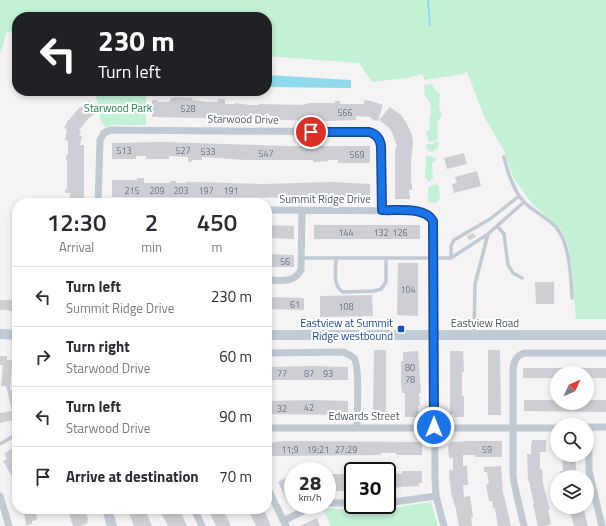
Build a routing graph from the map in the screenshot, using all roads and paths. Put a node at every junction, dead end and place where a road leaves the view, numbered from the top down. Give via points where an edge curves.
1 (504, 157) dead end
2 (519, 196) junction
3 (98, 198) edge
4 (524, 202) junction
5 (272, 210) edge
6 (302, 210) junction
7 (382, 210) junction
8 (497, 226) junction
9 (488, 234) junction
10 (302, 258) junction
11 (336, 258) junction
12 (386, 258) junction
13 (434, 258) junction
14 (451, 258) junction
15 (522, 278) dead end
16 (272, 280) edge
17 (572, 298) dead end
18 (0, 334) edge
19 (434, 334) junction
20 (606, 334) edge
21 (12, 335) edge
22 (272, 335) edge
23 (474, 335) junction
24 (272, 353) edge
25 (606, 353) edge
26 (357, 427) junction
27 (434, 427) junction
28 (272, 428) edge
29 (513, 428) junction
30 (550, 428) edge
31 (594, 428) edge
32 (606, 428) edge
33 (12, 437) edge
34 (0, 444) edge
35 (589, 462) edge
36 (0, 496) edge
37 (436, 496) junction
38 (272, 497) edge
39 (396, 502) edge
40 (108, 514) edge
41 (196, 514) edge
42 (299, 514) edge
43 (285, 523) edge
44 (8, 526) edge
45 (112, 526) edge
46 (202, 526) edge
47 (444, 526) edge
48 (524, 526) edge
49 (602, 526) edge

1 - 2 lane
2 - 4 lane
2 - 14 lane via 490,219 454,240
3 - 7 street, Starwood Drive via 100,140 104,133 110,130 369,132 378,136 381,146
4 - 8 lane
4 - 17 lane via 556,227 566,246
5 - 6 street, Summit Ridge Drive
6 - 7 street, Summit Ridge Drive
6 - 10 street
7 - 13 street, Summit Ridge Drive via 420,211 431,217 434,225
8 - 9 lane
8 - 15 lane via 504,234 508,265 513,273
9 - 14 lane
9 - 23 lane via 475,284
10 - 11 lane
10 - 16 street via 302,270 295,278
11 - 12 lane
11 - 12 lane via 336,284 343,292 381,289 386,282
12 - 13 lane
13 - 14 lane
13 - 19 street, Summit Ridge Drive
18 - 21 street
19 - 22 street, Eastview Road
19 - 23 street, Eastview Road
19 - 27 street, Summit Ridge Drive
20 - 23 street, Eastview Road
24 - 26 street via 343,352 354,357 357,368
25 - 29 street via 524,353 516,358 513,369
26 - 27 street, Edwards Street
26 - 28 street, Edwards Street
27 - 29 street, Edwards Street
27 - 37 street, Summit Ridge Drive
29 - 30 street, Edwards Street
29 - 48 street via 514,483
31 - 32 street
33 - 34 lane
35 - 49 street
36 - 44 street
37 - 39 street
37 - 47 street, Summit Ridge Drive
38 - 43 street
40 - 45 street
41 - 46 street
42 - 43 street

